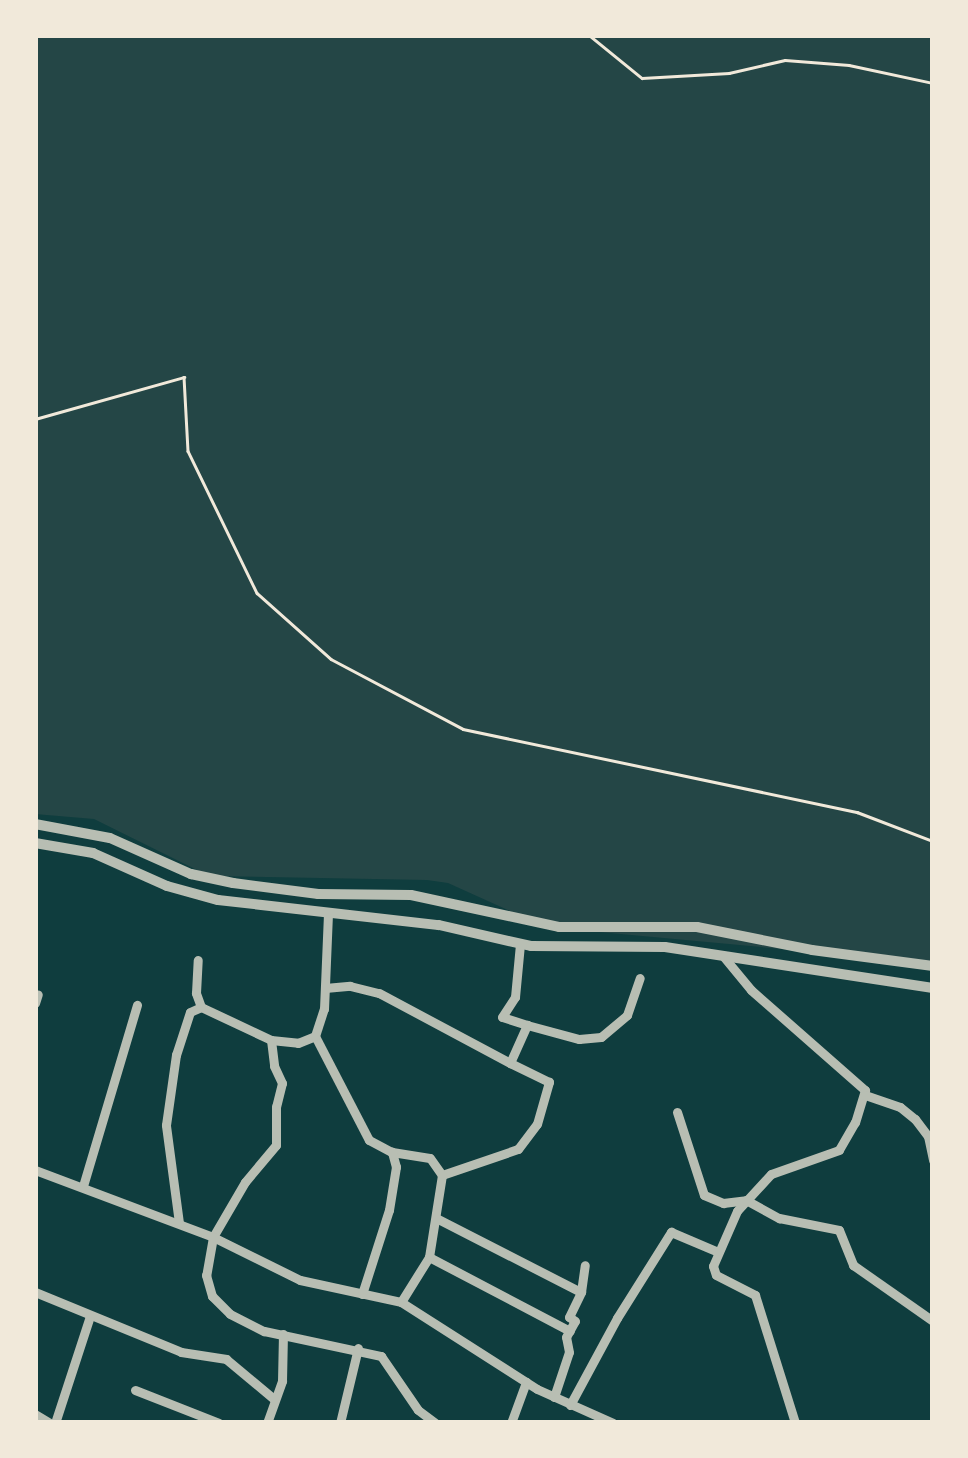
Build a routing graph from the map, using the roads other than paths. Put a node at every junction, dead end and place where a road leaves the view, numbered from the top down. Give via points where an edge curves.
1 (35, 824) edge
2 (35, 843) edge
3 (328, 915) junction
4 (520, 944) junction
5 (723, 956) junction
6 (198, 960) dead end
7 (933, 966) edge
8 (640, 978) dead end
9 (324, 988) junction
10 (933, 988) edge
11 (137, 1005) dead end
12 (200, 1007) junction
13 (527, 1026) junction
14 (314, 1036) junction
15 (272, 1040) junction
16 (510, 1063) junction
17 (865, 1095) junction
18 (678, 1112) dead end
19 (392, 1152) junction
20 (933, 1160) edge
21 (35, 1170) edge
22 (442, 1175) junction
23 (83, 1186) junction
24 (746, 1200) junction
25 (438, 1220) junction
26 (179, 1223) junction
27 (213, 1236) junction
28 (716, 1251) junction
29 (429, 1256) junction
30 (585, 1265) dead end
31 (578, 1290) junction
32 (35, 1292) edge
33 (362, 1294) junction
34 (402, 1302) junction
35 (90, 1316) junction
36 (933, 1321) edge
37 (570, 1331) junction
38 (284, 1334) junction
39 (358, 1348) junction
40 (526, 1382) junction
41 (136, 1390) dead end
42 (554, 1396) junction
43 (274, 1399) junction
44 (570, 1404) junction
45 (35, 1414) edge
46 (52, 1423) edge
47 (218, 1423) edge
48 (267, 1423) edge
49 (340, 1423) edge
50 (434, 1423) edge
51 (510, 1423) edge
52 (613, 1423) edge
53 (794, 1423) edge

1 - 7 street via 84,830 191,874 233,883 318,894 410,895 559,927 697,927
2 - 3 street via 93,853 218,900
3 - 4 street via 439,925
3 - 9 street
4 - 5 street via 665,947
4 - 13 street via 515,997 502,1017
5 - 10 street
5 - 17 street via 751,990 862,1085
6 - 12 street
8 - 13 street via 627,1015 601,1037 579,1040
9 - 14 street
9 - 16 street via 379,994
11 - 23 street
12 - 15 street
12 - 26 street via 190,1012 166,1125
13 - 16 street
14 - 15 street via 298,1043
14 - 19 street via 362,1132
15 - 27 street via 282,1087 276,1144
16 - 22 street via 549,1082 533,1135 499,1158
17 - 20 street via 915,1120 928,1136
17 - 24 street via 839,1150 771,1174
18 - 24 street via 698,1189 723,1203
19 - 22 street via 430,1158
19 - 33 street via 396,1167 388,1210
21 - 23 street
22 - 25 street
23 - 26 street
24 - 28 street
24 - 36 street via 780,1218 839,1230 853,1265
25 - 29 street
25 - 31 street
26 - 27 street
27 - 33 street via 290,1276
27 - 38 street via 206,1275 212,1296 230,1314
28 - 44 street via 672,1232
28 - 53 street via 716,1275 755,1295
29 - 34 street
29 - 37 street
30 - 31 street
31 - 37 street
32 - 35 street
33 - 34 street
34 - 40 street
35 - 43 street via 181,1352 226,1358
35 - 46 street
37 - 42 street
38 - 39 street
38 - 43 street via 282,1381
39 - 49 street
39 - 50 street via 381,1356
40 - 42 street
40 - 51 street
41 - 47 street
42 - 44 street
43 - 48 street
44 - 52 street
45 - 46 street

